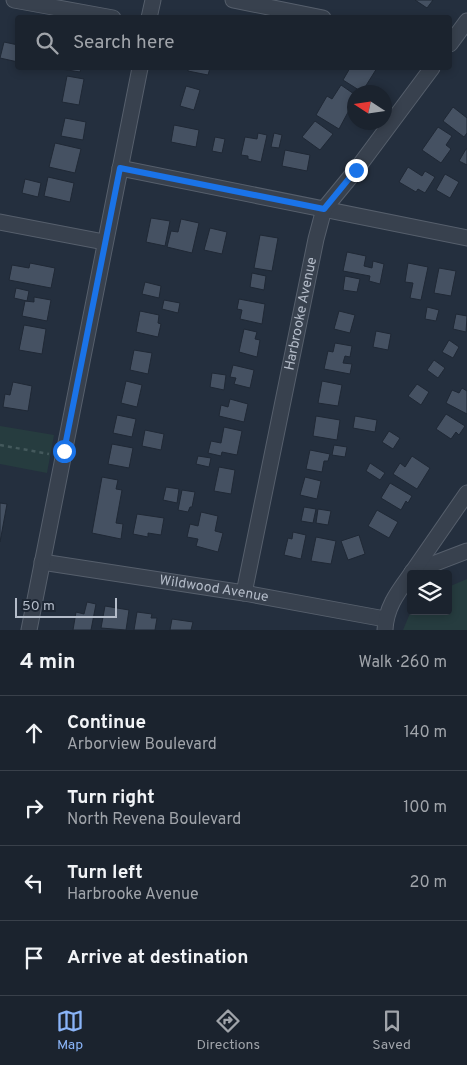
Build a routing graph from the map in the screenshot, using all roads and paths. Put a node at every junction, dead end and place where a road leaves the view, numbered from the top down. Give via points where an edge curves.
1 (14, 0) edge
2 (153, 0) edge
3 (233, 0) edge
4 (96, 15) edge
5 (150, 15) edge
6 (308, 15) edge
7 (467, 21) edge
8 (452, 40) edge
9 (452, 43) edge
10 (467, 45) edge
11 (140, 70) edge
12 (431, 70) edge
13 (120, 168) junction
14 (324, 209) junction
15 (0, 222) edge
16 (467, 238) edge
17 (104, 242) junction
18 (0, 445) edge
19 (63, 456) junction
20 (467, 493) edge
21 (467, 552) edge
22 (42, 562) junction
23 (413, 570) edge
24 (419, 570) edge
25 (407, 579) edge
26 (244, 593) junction
27 (385, 625) edge
28 (29, 630) edge

1 - 4 street
2 - 5 street
3 - 6 street
7 - 8 street
9 - 10 street
11 - 13 street
12 - 14 street, Harbrooke Avenue
13 - 14 street
13 - 17 street
14 - 16 street
14 - 26 street, Harbrooke Avenue
15 - 17 street
17 - 19 street
18 - 19 path
19 - 22 street
20 - 23 street
21 - 24 street
22 - 26 street, Wildwood Avenue
22 - 28 street
25 - 27 street via 392,600
26 - 27 street, Wildwood Avenue

